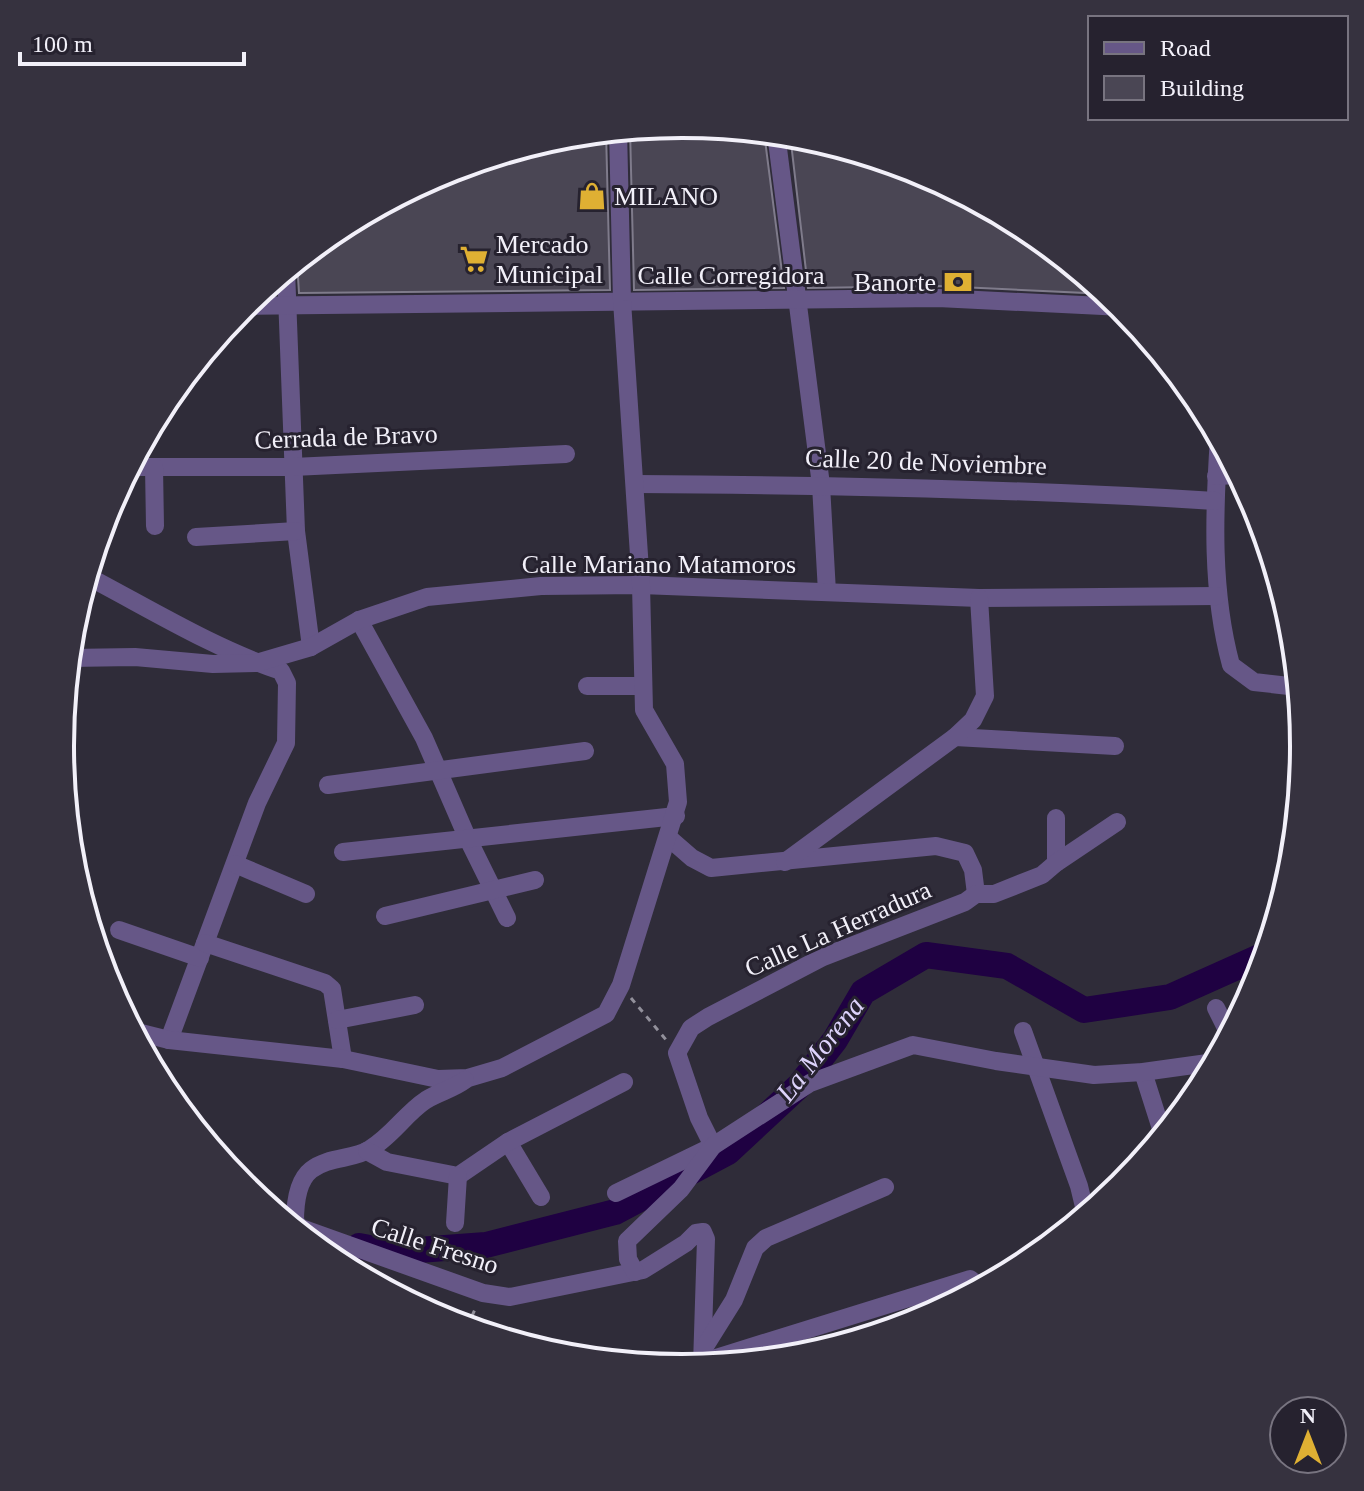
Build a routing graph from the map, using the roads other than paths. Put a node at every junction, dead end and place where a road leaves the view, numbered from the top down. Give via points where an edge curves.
1 (618, 141) edge
2 (778, 145) edge
3 (286, 284) edge
4 (622, 301) junction
5 (797, 302) junction
6 (287, 305) junction
7 (263, 306) edge
8 (1102, 306) edge
9 (566, 454) dead end
10 (1217, 458) edge
11 (142, 467) edge
12 (154, 467) junction
13 (293, 467) junction
14 (1216, 476) junction
15 (1226, 476) edge
16 (635, 484) junction
17 (821, 485) junction
18 (1215, 501) junction
19 (155, 526) dead end
20 (296, 531) junction
21 (196, 537) dead end
22 (97, 581) edge
23 (641, 585) junction
24 (827, 592) junction
25 (1217, 596) junction
26 (979, 598) junction
27 (359, 620) junction
28 (311, 647) junction
29 (80, 658) edge
30 (256, 663) junction
31 (587, 686) dead end
32 (643, 686) junction
33 (1287, 686) edge
34 (955, 737) junction
35 (1115, 746) dead end
36 (585, 751) dead end
37 (438, 769) junction
38 (328, 785) dead end
39 (676, 816) junction
40 (1056, 818) dead end
41 (1117, 822) dead end
42 (467, 837) junction
43 (669, 838) junction
44 (343, 852) dead end
45 (785, 862) junction
46 (1056, 863) junction
47 (235, 864) junction
48 (535, 880) dead end
49 (493, 888) junction
50 (306, 894) dead end
51 (976, 894) junction
52 (385, 916) dead end
53 (507, 918) dead end
54 (119, 930) dead end
55 (203, 951) junction
56 (415, 1005) dead end
57 (1216, 1008) dead end
58 (337, 1020) junction
59 (1223, 1022) edge
60 (1023, 1031) dead end
61 (148, 1035) edge
62 (169, 1040) junction
63 (343, 1059) junction
64 (1200, 1064) edge
65 (1035, 1066) junction
66 (1143, 1072) junction
67 (468, 1078) junction
68 (624, 1082) dead end
69 (1159, 1122) edge
70 (508, 1142) junction
71 (713, 1146) junction
72 (367, 1151) junction
73 (458, 1176) junction
74 (885, 1187) dead end
75 (616, 1193) dead end
76 (541, 1197) dead end
77 (1083, 1203) edge
78 (296, 1215) edge
79 (455, 1223) dead end
80 (323, 1236) edge
81 (635, 1272) junction
82 (953, 1290) edge
83 (732, 1351) edge
84 (703, 1353) edge
85 (706, 1353) edge

1 - 4 street
2 - 5 street
3 - 6 street
4 - 5 street, Calle Corregidora
4 - 6 street, Calle Corregidora
4 - 16 street
5 - 8 street, Calle Corregidora via 938,298
5 - 17 street
6 - 7 street, Calle Corregidora
6 - 13 street
9 - 13 street, Cerrada de Bravo
10 - 14 street
11 - 12 street, Cerrada de Bravo
12 - 13 street, Cerrada de Bravo
12 - 19 street
13 - 20 street
14 - 15 street
14 - 18 street
16 - 17 street, Calle 20 de Noviembre
16 - 23 street
17 - 18 street, Calle 20 de Noviembre
17 - 24 street
18 - 25 street
20 - 21 street
20 - 28 street
22 - 30 street
23 - 24 street, Calle Mariano Matamoros
23 - 27 street, Calle Mariano Matamoros via 541,586 427,597
23 - 32 street
24 - 26 street, Calle Mariano Matamoros
25 - 26 street, Calle Mariano Matamoros
25 - 33 street via 1231,665 1254,682
26 - 34 street via 985,696 973,720
27 - 28 street, Calle Mariano Matamoros
27 - 37 street
28 - 30 street, Calle Mariano Matamoros
29 - 30 street, Calle Mariano Matamoros
30 - 47 street via 281,671 287,683 286,743
31 - 32 street
32 - 39 street via 644,710 675,764
34 - 35 street
34 - 45 street
36 - 37 street
37 - 38 street
37 - 42 street
39 - 42 street
39 - 43 street
40 - 46 street
41 - 46 street, Calle La Herradura
42 - 44 street
42 - 49 street
43 - 45 street via 711,868
43 - 67 street via 621,985 606,1014 502,1068
45 - 51 street via 936,846 965,853
46 - 51 street, Calle La Herradura via 1042,875 994,894
47 - 50 street
47 - 55 street
48 - 49 street
49 - 52 street
49 - 53 street
51 - 71 street, Calle La Herradura via 823,957 691,1028 677,1053
54 - 55 street
55 - 58 street via 325,983 332,989
55 - 62 street
56 - 58 street
57 - 59 street
58 - 63 street
60 - 65 street
61 - 62 street
62 - 63 street
63 - 67 street via 438,1079
64 - 66 street
65 - 66 street via 1094,1075
65 - 71 street via 913,1045 810,1083
65 - 77 street
66 - 69 street
67 - 72 street via 426,1100
68 - 70 street
70 - 73 street
70 - 76 street
71 - 75 street
71 - 81 street via 681,1189 627,1241
72 - 73 street via 387,1162
72 - 78 street, Calle Fresno via 311,1170 300,1184
73 - 79 street
74 - 85 street via 766,1238 755,1248
80 - 81 street, Calle Fresno via 483,1293 510,1297
81 - 84 street, Calle Fresno via 703,1232
82 - 83 street

